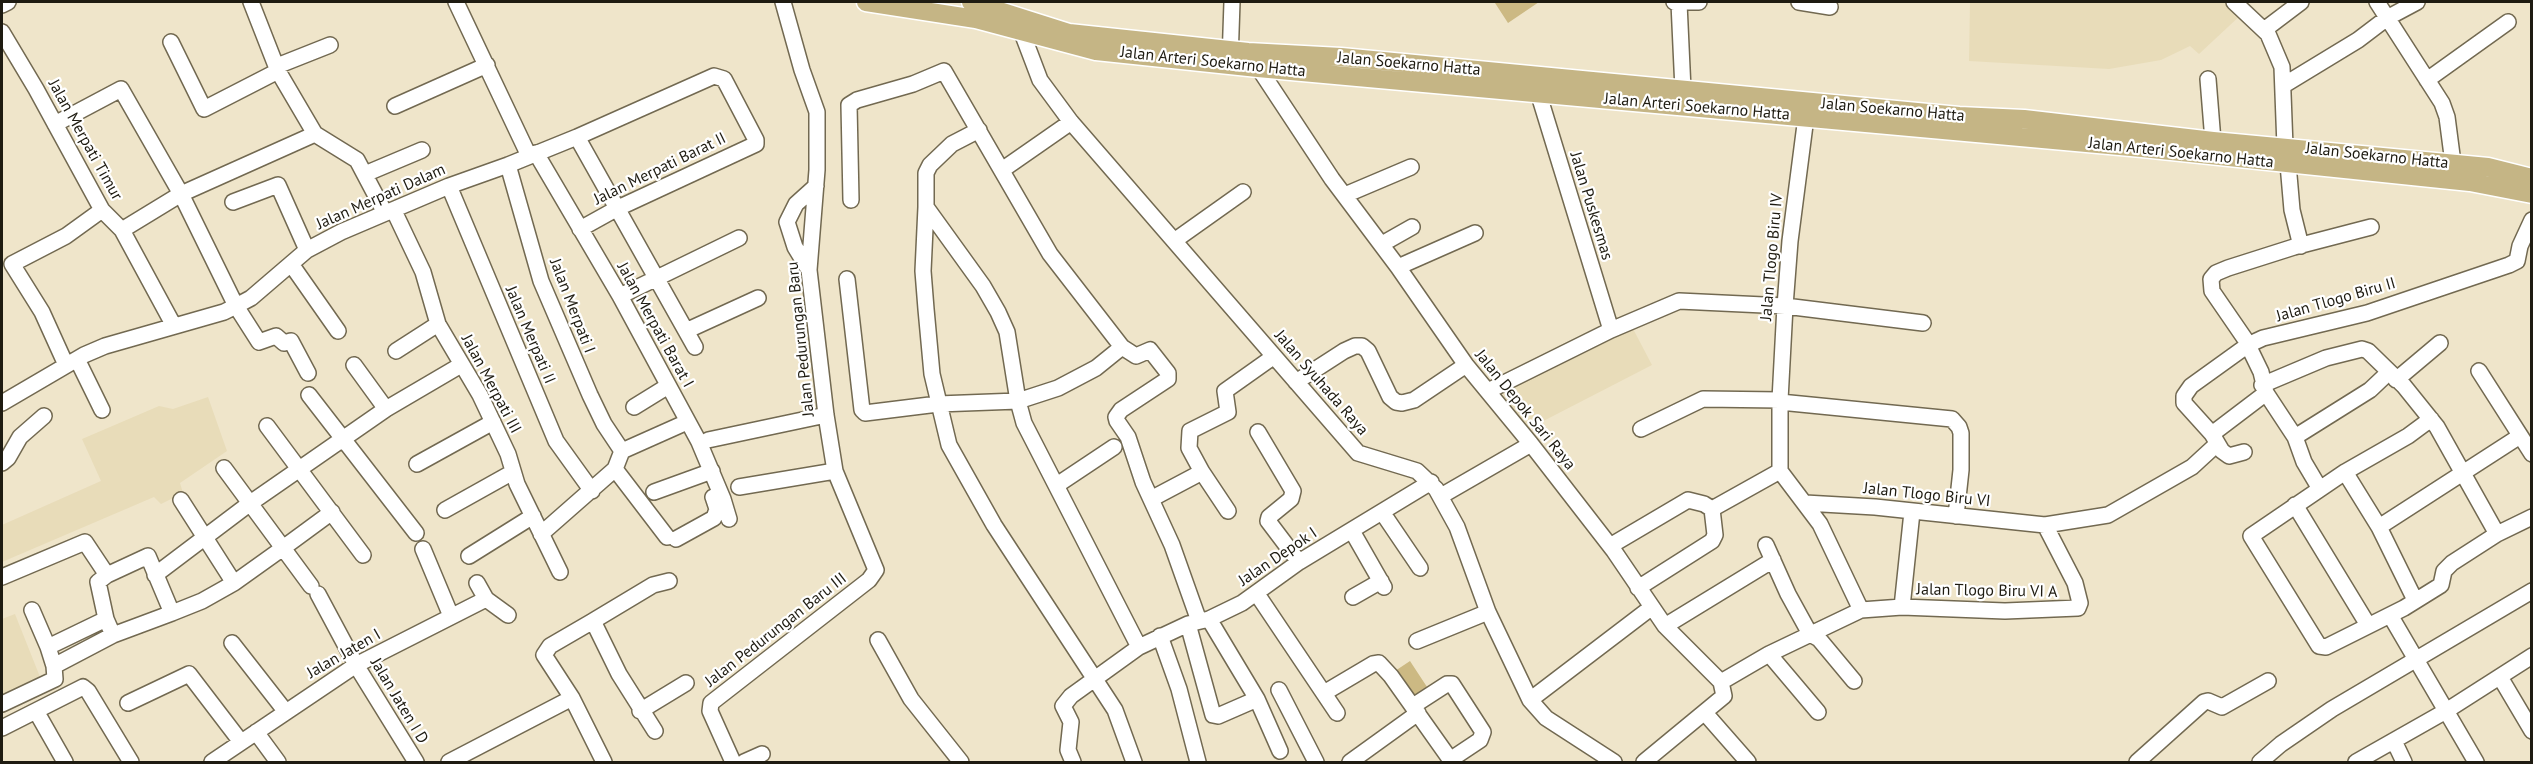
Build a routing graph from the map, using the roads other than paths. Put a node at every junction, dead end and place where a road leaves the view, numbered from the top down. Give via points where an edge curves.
1 (8, 2) edge
2 (251, 2) edge
3 (456, 2) edge
4 (783, 2) edge
5 (866, 2) edge
6 (971, 2) edge
7 (1232, 2) edge
8 (1676, 2) edge
9 (1699, 2) edge
10 (1799, 2) edge
11 (2234, 2) edge
12 (2301, 2) edge
13 (2377, 2) edge
14 (2416, 2) edge
15 (2, 5) edge
16 (1830, 7) dead end
17 (2387, 18) junction
18 (2508, 22) dead end
19 (1021, 30) junction
20 (2264, 30) junction
21 (3, 38) edge
22 (171, 42) dead end
23 (330, 45) dead end
24 (1236, 55) junction
25 (487, 65) junction
26 (1258, 68) junction
27 (278, 69) junction
28 (2208, 80) dead end
29 (2427, 80) junction
30 (2284, 85) junction
31 (1538, 92) junction
32 (1683, 98) junction
33 (395, 106) dead end
34 (1806, 117) junction
35 (1071, 122) junction
36 (55, 124) junction
37 (980, 130) junction
38 (315, 134) junction
39 (576, 137) junction
40 (2107, 137) junction
41 (2213, 141) junction
42 (756, 142) joint
43 (422, 150) dead end
44 (533, 155) junction
45 (2287, 156) junction
46 (2453, 163) junction
47 (508, 165) junction
48 (1411, 166) dead end
49 (1002, 170) junction
50 (365, 174) junction
51 (2532, 178) edge
52 (449, 186) junction
53 (816, 186) junction
54 (1243, 192) dead end
55 (181, 194) junction
56 (2532, 194) edge
57 (1345, 195) junction
58 (851, 200) dead end
59 (233, 202) dead end
60 (926, 207) junction
61 (616, 209) junction
62 (102, 210) junction
63 (390, 212) junction
64 (2532, 220) edge
65 (2371, 227) dead end
66 (1412, 228) dead end
67 (580, 229) junction
68 (122, 230) junction
69 (1475, 233) dead end
70 (739, 238) dead end
71 (1174, 241) junction
72 (1382, 244) junction
73 (2301, 246) junction
74 (307, 250) junction
75 (291, 264) junction
76 (1398, 267) junction
77 (809, 270) junction
78 (658, 278) junction
79 (847, 279) dead end
80 (620, 296) junction
81 (758, 298) dead end
82 (236, 306) junction
83 (1785, 306) junction
84 (1923, 323) dead end
85 (438, 324) junction
86 (174, 326) junction
87 (688, 330) junction
88 (1611, 330) junction
89 (338, 332) dead end
90 (2440, 343) dead end
91 (2248, 345) junction
92 (696, 347) dead end
93 (1122, 347) junction
94 (396, 351) dead end
95 (1273, 357) junction
96 (72, 362) junction
97 (354, 365) dead end
98 (461, 365) junction
99 (1466, 365) junction
100 (2479, 371) dead end
101 (308, 374) dead end
102 (2392, 376) junction
103 (1296, 382) junction
104 (668, 386) junction
105 (2264, 389) junction
106 (1488, 391) junction
107 (309, 395) dead end
108 (1017, 401) junction
109 (1780, 401) junction
110 (2, 403) edge
111 (938, 404) junction
112 (634, 407) dead end
113 (386, 409) junction
114 (102, 410) dead end
115 (826, 415) junction
116 (44, 416) dead end
117 (2431, 419) junction
118 (493, 422) junction
119 (687, 422) junction
120 (267, 426) dead end
121 (1641, 429) dead end
122 (1258, 432) dead end
123 (2295, 436) junction
124 (2520, 436) junction
125 (2214, 439) junction
126 (344, 440) junction
127 (708, 440) dead end
128 (1531, 444) junction
129 (1114, 447) dead end
130 (622, 451) junction
131 (2244, 452) dead end
132 (2532, 454) edge
133 (2, 463) edge
134 (417, 464) dead end
135 (224, 468) dead end
136 (615, 469) junction
137 (299, 471) junction
138 (835, 471) junction
139 (1780, 471) junction
140 (2463, 471) junction
141 (513, 472) junction
142 (1203, 472) junction
143 (2345, 472) junction
144 (708, 473) junction
145 (1431, 482) junction
146 (1057, 485) junction
147 (738, 487) dead end
148 (2320, 489) junction
149 (592, 491) junction
150 (654, 492) dead end
151 (1441, 496) junction
152 (1151, 499) junction
153 (181, 500) dead end
154 (1805, 503) junction
155 (249, 504) junction
156 (2295, 505) junction
157 (1712, 509) junction
158 (445, 510) dead end
159 (1228, 511) dead end
160 (332, 512) junction
161 (1382, 512) junction
162 (1912, 512) junction
163 (533, 516) junction
164 (1956, 516) junction
165 (2532, 517) edge
166 (729, 519) dead end
167 (2045, 525) junction
168 (2379, 527) junction
169 (1352, 531) junction
170 (416, 534) dead end
171 (542, 534) junction
172 (2497, 534) junction
173 (204, 537) junction
174 (1766, 545) dead end
175 (1610, 546) junction
176 (283, 548) junction
177 (423, 549) dead end
178 (363, 555) dead end
179 (469, 556) dead end
180 (1773, 560) junction
181 (873, 562) joint
182 (1299, 562) junction
183 (1420, 568) dead end
184 (560, 572) dead end
185 (107, 575) junction
186 (155, 575) junction
187 (2, 577) edge
188 (669, 581) dead end
189 (234, 583) junction
190 (477, 583) dead end
191 (1638, 588) junction
192 (2532, 591) edge
193 (1257, 594) junction
194 (1353, 597) dead end
195 (486, 599) junction
196 (2415, 600) junction
197 (1652, 607) junction
198 (1902, 607) junction
199 (32, 610) dead end
200 (1861, 610) junction
201 (1488, 612) junction
202 (172, 613) junction
203 (508, 615) dead end
204 (2390, 615) junction
205 (451, 616) junction
206 (106, 619) junction
207 (593, 621) junction
208 (1199, 622) junction
209 (2368, 625) junction
210 (1665, 626) junction
211 (1810, 633) junction
212 (113, 635) junction
213 (1160, 636) junction
214 (878, 640) dead end
215 (1417, 641) dead end
216 (232, 642) dead end
217 (1139, 646) junction
218 (48, 647) junction
219 (1769, 654) junction
220 (2532, 656) edge
221 (2418, 660) junction
222 (356, 665) junction
223 (54, 666) junction
224 (2500, 677) junction
225 (1095, 680) junction
226 (1854, 681) dead end
227 (2268, 681) dead end
228 (1721, 682) junction
229 (686, 683) dead end
230 (1279, 690) dead end
231 (1324, 693) junction
232 (572, 698) junction
233 (1257, 699) junction
234 (1530, 700) junction
235 (128, 703) dead end
236 (2, 704) edge
237 (1416, 710) junction
238 (36, 711) junction
239 (286, 711) junction
240 (640, 711) junction
241 (2446, 711) junction
242 (1705, 712) junction
243 (1818, 712) dead end
244 (1337, 713) dead end
245 (2, 728) edge
246 (2531, 730) edge
247 (655, 731) dead end
248 (256, 732) junction
249 (2394, 741) junction
250 (241, 742) junction
251 (1280, 752) dead end
252 (762, 754) dead end
253 (958, 761) edge
254 (1451, 761) edge
255 (65, 762) edge
256 (131, 762) edge
257 (212, 762) edge
258 (278, 762) edge
259 (416, 762) edge
260 (448, 762) edge
261 (604, 762) edge
262 (733, 762) edge
263 (744, 762) edge
264 (1073, 762) edge
265 (1134, 762) edge
266 (1198, 762) edge
267 (1316, 762) edge
268 (1352, 762) edge
269 (1614, 762) edge
270 (1644, 762) edge
271 (1748, 762) edge
272 (2137, 762) edge
273 (2260, 762) edge
274 (2356, 762) edge
275 (2404, 762) edge
276 (2476, 762) edge

1 - 15 street
2 - 27 street
3 - 25 street, Jalan Merpati Barat I
4 - 53 street, Jalan Pedurungan Baru via 817,112
5 - 19 main road, Jalan Arteri Soekarno Hatta
6 - 24 main road, Jalan Soekarno Hatta via 1069,33
7 - 24 street
8 - 9 street
8 - 32 street
10 - 16 street
11 - 20 street
12 - 20 street
13 - 17 street
14 - 17 street
17 - 29 street
17 - 30 street
18 - 29 street
19 - 24 main road, Jalan Arteri Soekarno Hatta via 1096,51
19 - 35 street, Jalan Syuhada Raya via 1040,80
20 - 30 street via 2282,67
21 - 36 street, Jalan Merpati Timur
22 - 27 street via 204,109
23 - 27 street
24 - 26 main road, Jalan Arteri Soekarno Hatta
24 - 32 main road, Jalan Soekarno Hatta via 1341,57
25 - 33 street
25 - 44 street, Jalan Merpati Barat I
26 - 31 main road, Jalan Arteri Soekarno Hatta
26 - 57 street, Jalan Depok Sari Raya
27 - 38 street
28 - 41 street
29 - 46 street via 2447,117
30 - 45 street
31 - 32 main road, Jalan Arteri Soekarno Hatta
31 - 88 street, Jalan Puskesmas
32 - 34 main road, Jalan Arteri Soekarno Hatta
32 - 40 main road, Jalan Soekarno Hatta via 2024,119
34 - 40 main road, Jalan Arteri Soekarno Hatta
34 - 83 street, Jalan Tlogo Biru IV
35 - 49 street
35 - 71 street, Jalan Syuhada Raya
36 - 55 street via 121,89
36 - 62 street, Jalan Merpati Timur
37 - 49 street
37 - 58 street via 944,71 857,100 849,105
37 - 60 street via 952,144 930,165 926,173
38 - 50 street, Jalan Merpati III via 357,160
38 - 55 street
39 - 42 street, Jalan Merpati Dalam via 714,75 724,79
39 - 44 street, Jalan Merpati Dalam
39 - 61 street
40 - 41 main road, Jalan Soekarno Hatta
40 - 45 main road, Jalan Arteri Soekarno Hatta
41 - 45 main road, Jalan Soekarno Hatta
42 - 61 street, Jalan Merpati Barat II
43 - 50 street
44 - 47 street, Jalan Merpati Dalam
44 - 67 street, Jalan Merpati Barat I
45 - 46 main road, Jalan Soekarno Hatta
45 - 56 main road, Jalan Arteri Soekarno Hatta
45 - 73 street via 2292,210
46 - 51 main road, Jalan Soekarno Hatta
47 - 52 street, Jalan Merpati Dalam
47 - 130 street, Jalan Merpati I via 541,281 585,385
48 - 57 street
49 - 93 street via 1050,254
50 - 63 street, Jalan Merpati III
52 - 63 street, Jalan Merpati Dalam
52 - 149 street, Jalan Merpati II via 556,441
53 - 77 street, Jalan Pedurungan Baru
53 - 77 street via 796,204 787,222 792,241
54 - 71 street
55 - 68 street
55 - 82 street
57 - 72 street, Jalan Depok Sari Raya
59 - 74 street via 278,185
60 - 108 street via 998,312 1007,332
60 - 111 street via 923,271
61 - 67 street, Jalan Merpati Barat II
61 - 78 street
62 - 68 street, Jalan Merpati Timur
62 - 96 street via 66,236 12,264
63 - 74 street, Jalan Merpati Dalam
63 - 85 street, Jalan Merpati III via 423,272
64 - 91 street, Jalan Tlogo Biru II via 2517,261 2509,265 2367,313
65 - 73 street
66 - 72 street
67 - 80 street, Jalan Merpati Barat I
68 - 86 street, Jalan Merpati Timur
69 - 76 street
70 - 78 street
71 - 95 street, Jalan Syuhada Raya
72 - 76 street, Jalan Depok Sari Raya
73 - 91 street via 2228,268 2211,279 2212,291
74 - 75 street, Jalan Merpati Dalam
75 - 82 street, Jalan Merpati Dalam
75 - 89 street
76 - 99 street, Jalan Depok Sari Raya
77 - 115 street, Jalan Pedurungan Baru
78 - 80 street
78 - 87 street
79 - 111 street via 863,411
80 - 104 street, Jalan Merpati Barat I
81 - 87 street
82 - 86 street, Jalan Merpati Dalam
82 - 101 street via 260,343 276,336 284,343 292,341
83 - 84 street
83 - 88 street via 1679,301
83 - 109 street, Jalan Tlogo Biru IV
85 - 94 street
85 - 98 street, Jalan Merpati III
86 - 96 street, Jalan Merpati Dalam via 105,346
87 - 92 street
88 - 106 street
90 - 102 street
91 - 105 street
91 - 125 street, Jalan Tlogo Biru II via 2191,386 2184,396 2184,403
93 - 108 street via 1096,368 1058,388
93 - 152 street via 1136,356 1152,351 1169,376 1116,417 1128,437
95 - 103 street, Jalan Syuhada Raya
95 - 142 street via 1225,391 1228,412 1190,431 1189,448
96 - 110 street, Jalan Merpati Dalam
96 - 114 street
97 - 113 street
98 - 113 street
98 - 118 street, Jalan Merpati III
99 - 103 street via 1414,400 1402,403 1390,397 1362,346 1344,351
99 - 106 street, Jalan Depok Sari Raya
100 - 124 street
102 - 105 street, Jalan Tlogo Biru VI via 2362,349 2326,358
102 - 117 street
102 - 123 street
103 - 145 street, Jalan Syuhada Raya via 1358,453 1417,471
104 - 112 street
104 - 119 street, Jalan Merpati Barat I
105 - 123 street
105 - 125 street, Jalan Tlogo Biru VI
106 - 128 street, Jalan Depok Sari Raya
107 - 126 street
108 - 111 street
108 - 146 street via 1024,423
109 - 121 street via 1703,399
109 - 139 street, Jalan Tlogo Biru IV
109 - 164 street via 1952,419 1959,428
111 - 225 street via 959,465
113 - 126 street
115 - 127 street
115 - 138 street, Jalan Pedurungan Baru
116 - 133 street via 20,437
117 - 140 street
117 - 143 street
118 - 134 street
118 - 141 street, Jalan Merpati III
119 - 130 street
119 - 144 street, Jalan Merpati Barat I
120 - 137 street
122 - 182 street via 1293,491 1291,499 1268,521
123 - 148 street
124 - 132 street
124 - 140 street
125 - 131 street via 2229,456
125 - 167 street, Jalan Tlogo Biru VI via 2192,467 2108,515
126 - 137 street
126 - 170 street
128 - 151 street
128 - 175 street, Jalan Depok Sari Raya
129 - 146 street
130 - 136 street
135 - 155 street, Jalan Jaten I D
136 - 144 street via 671,538 717,514
136 - 149 street
137 - 155 street
137 - 160 street
138 - 147 street
138 - 181 street, Jalan Pedurungan Baru
139 - 154 street
139 - 157 street
140 - 168 street
140 - 172 street
141 - 158 street
141 - 163 street, Jalan Merpati III
142 - 152 street
142 - 159 street
143 - 148 street
143 - 168 street
144 - 150 street
144 - 166 street, Jalan Merpati Barat I
145 - 151 street, Jalan Syuhada Raya
145 - 161 street, Jalan Depok I
146 - 217 street
148 - 156 street
149 - 171 street
151 - 201 street, Jalan Syuhada Raya via 1457,527
152 - 208 street via 1172,544
153 - 173 street
154 - 162 street, Jalan Tlogo Biru VI
154 - 200 street via 1820,524
155 - 173 street
155 - 176 street, Jalan Jaten I D
156 - 209 street
156 - 209 street via 2255,532 2251,540 2321,648
157 - 175 street via 1688,500
157 - 191 street via 1712,541
160 - 176 street
160 - 178 street
161 - 169 street, Jalan Depok I
161 - 183 street
162 - 164 street, Jalan Tlogo Biru VI
162 - 198 street
163 - 171 street, Jalan Merpati III
163 - 179 street
164 - 167 street, Jalan Tlogo Biru VI
165 - 172 street
167 - 198 street, Jalan Tlogo Biru VI A via 2075,583 2078,608 2005,611
168 - 196 street
169 - 182 street, Jalan Depok I
169 - 194 street via 1382,584
171 - 184 street, Jalan Merpati III
172 - 196 street via 2451,562 2441,585
173 - 186 street
173 - 189 street
174 - 180 street
175 - 191 street, Jalan Depok Sari Raya
176 - 189 street
176 - 222 street, Jalan Jaten I D via 314,590
177 - 205 street
180 - 210 street
180 - 211 street
181 - 262 street, Jalan Pedurungan Baru III via 876,570 869,580 711,703 710,711
182 - 193 street, Jalan Depok I
185 - 186 street via 146,555
185 - 187 street via 85,542
185 - 206 street via 98,582
186 - 202 street
188 - 207 street via 653,585
189 - 202 street
190 - 195 street
191 - 197 street, Jalan Depok Sari Raya
192 - 221 street
193 - 208 street, Jalan Depok I
193 - 231 street
195 - 203 street
195 - 205 street, Jalan Jaten I
196 - 204 street
197 - 210 street, Jalan Depok Sari Raya
197 - 234 street
198 - 200 street, Jalan Tlogo Biru VI A
199 - 218 street
200 - 211 street, Jalan Tlogo Biru VI A
201 - 215 street
201 - 234 street, Jalan Syuhada Raya
202 - 212 street
204 - 209 street
204 - 221 street
205 - 222 street, Jalan Jaten I
206 - 212 street
206 - 218 street
207 - 232 street via 544,655
207 - 240 street
208 - 213 street, Jalan Depok I
208 - 233 street
208 - 233 street via 1213,715
210 - 228 street, Jalan Depok Sari Raya
211 - 219 street, Jalan Tlogo Biru VI A
211 - 226 street
212 - 223 street
213 - 217 street, Jalan Depok I
213 - 266 street
214 - 253 street via 911,699
216 - 239 street
217 - 225 street, Jalan Depok I
218 - 223 street
219 - 228 street, Jalan Tlogo Biru VI A
219 - 243 street
220 - 224 street
221 - 241 street
221 - 273 street via 2302,729
222 - 239 street, Jalan Jaten I
222 - 259 street, Jalan Jaten I D
223 - 236 street via 54,681
224 - 241 street
224 - 246 street
225 - 264 street, Jalan Depok I via 1063,706 1071,722 1068,750
225 - 265 street via 1115,710
227 - 272 street via 2222,707 2204,702
228 - 242 street via 1724,696
229 - 240 street
230 - 267 street
231 - 237 street via 1378,663
231 - 244 street
232 - 260 street
232 - 261 street
233 - 251 street
234 - 269 street, Jalan Syuhada Raya via 1546,718
235 - 250 street via 189,674
237 - 254 street
237 - 254 street via 1452,684 1483,732 1480,740
237 - 268 street
238 - 245 street
238 - 255 street
238 - 256 street via 83,687
239 - 248 street, Jalan Jaten I
240 - 247 street
241 - 249 street
241 - 276 street
242 - 270 street
242 - 271 street
248 - 250 street, Jalan Jaten I
248 - 258 street
249 - 274 street
249 - 275 street
250 - 257 street, Jalan Jaten I
252 - 263 street

